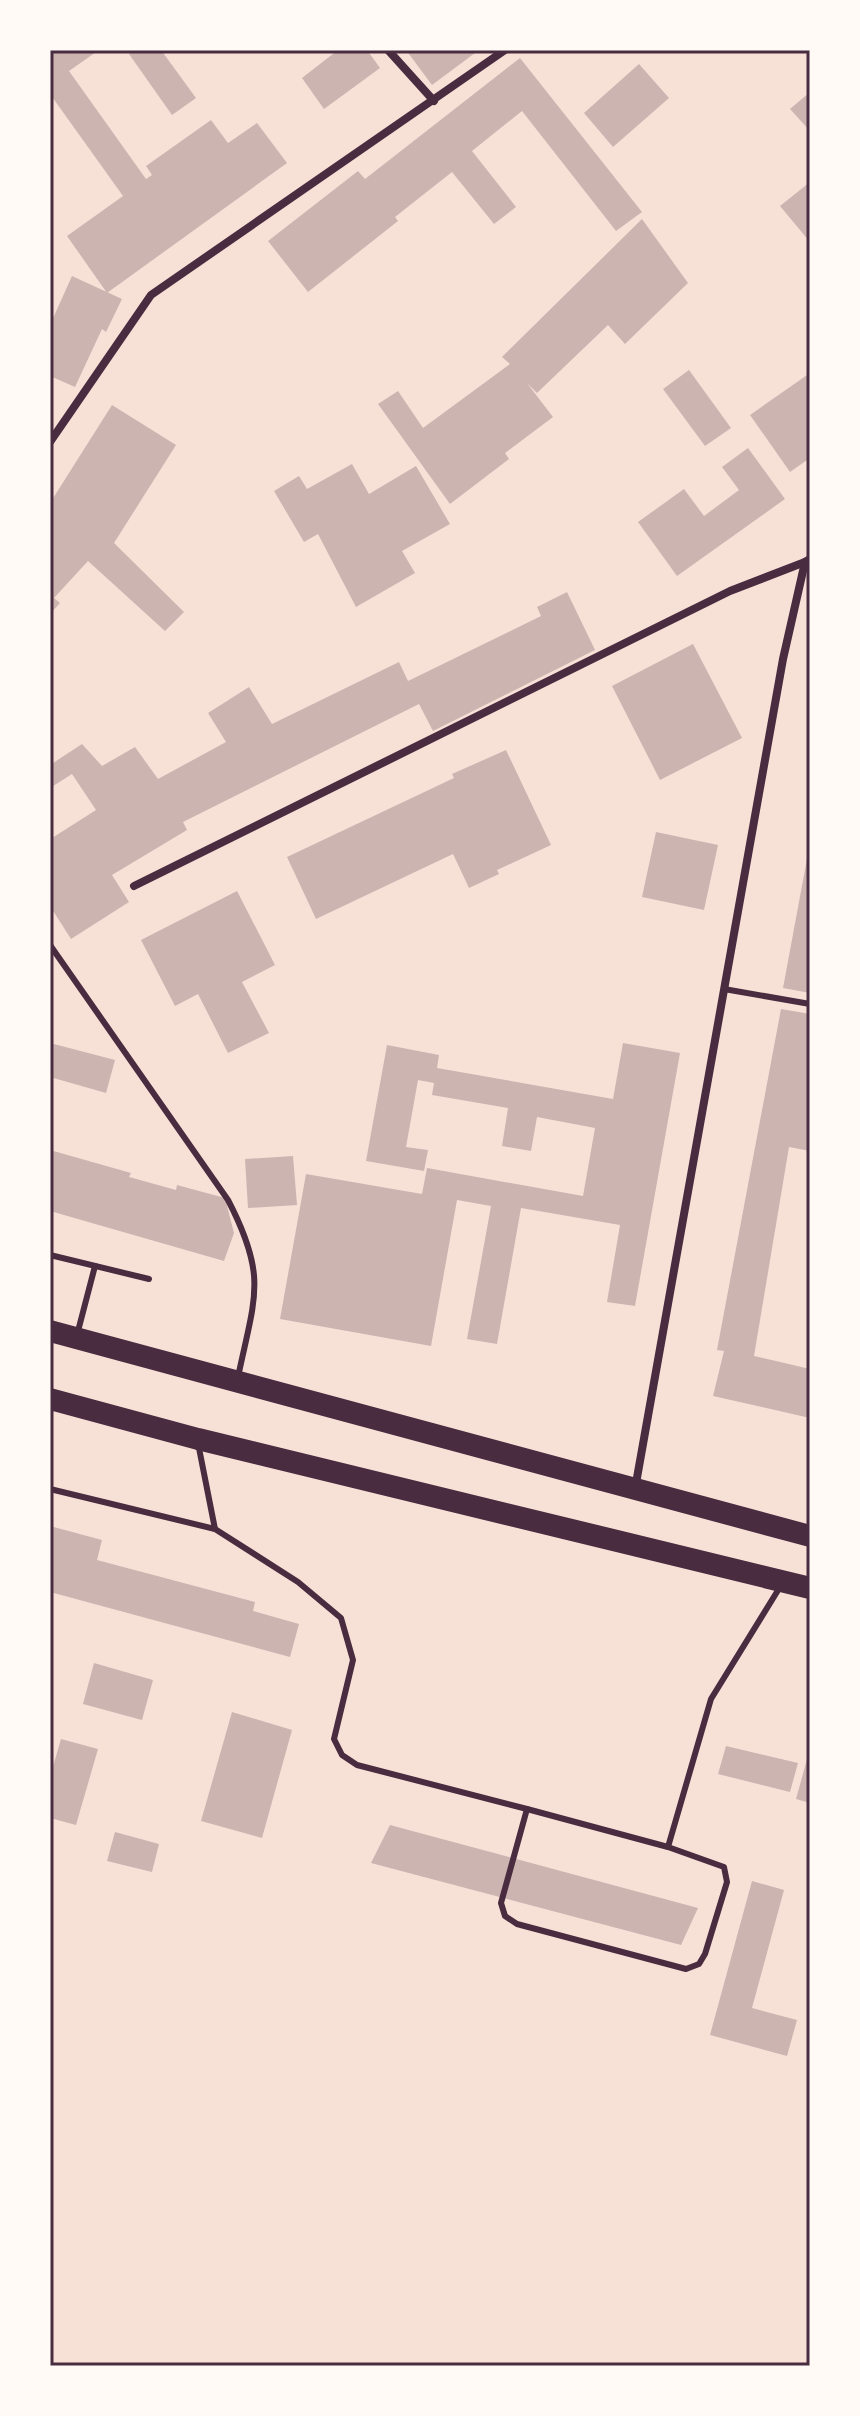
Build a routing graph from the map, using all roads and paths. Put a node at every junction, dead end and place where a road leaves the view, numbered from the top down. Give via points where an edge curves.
1 (388, 50) edge
2 (505, 50) edge
3 (434, 101) junction
4 (50, 442) edge
5 (808, 560) edge
6 (134, 886) dead end
7 (50, 945) edge
8 (724, 989) junction
9 (810, 1004) edge
10 (50, 1255) edge
11 (95, 1266) junction
12 (149, 1279) dead end
13 (50, 1331) edge
14 (77, 1338) junction
15 (237, 1382) junction
16 (50, 1399) edge
17 (198, 1439) junction
18 (50, 1489) edge
19 (635, 1489) junction
20 (215, 1529) junction
21 (810, 1536) edge
22 (783, 1581) junction
23 (810, 1588) edge
24 (527, 1809) junction
25 (668, 1847) junction

1 - 3 street
2 - 3 street
3 - 4 street via 151,295
5 - 6 street via 730,591
5 - 8 street via 783,659
7 - 15 lane via 228,1200 249,1240 257,1285
8 - 9 lane
8 - 19 street
10 - 11 lane
11 - 12 lane
11 - 14 lane
13 - 14 highway
14 - 15 highway
15 - 19 highway
16 - 17 highway
17 - 20 lane
17 - 22 highway
18 - 20 lane
19 - 21 highway
20 - 24 lane via 298,1582 341,1618 353,1660 334,1739 342,1755 357,1765
22 - 23 highway
22 - 25 lane via 711,1699
24 - 25 lane
24 - 25 lane via 501,1903 505,1916 517,1924 686,1969 699,1964 705,1954 727,1882 724,1867

